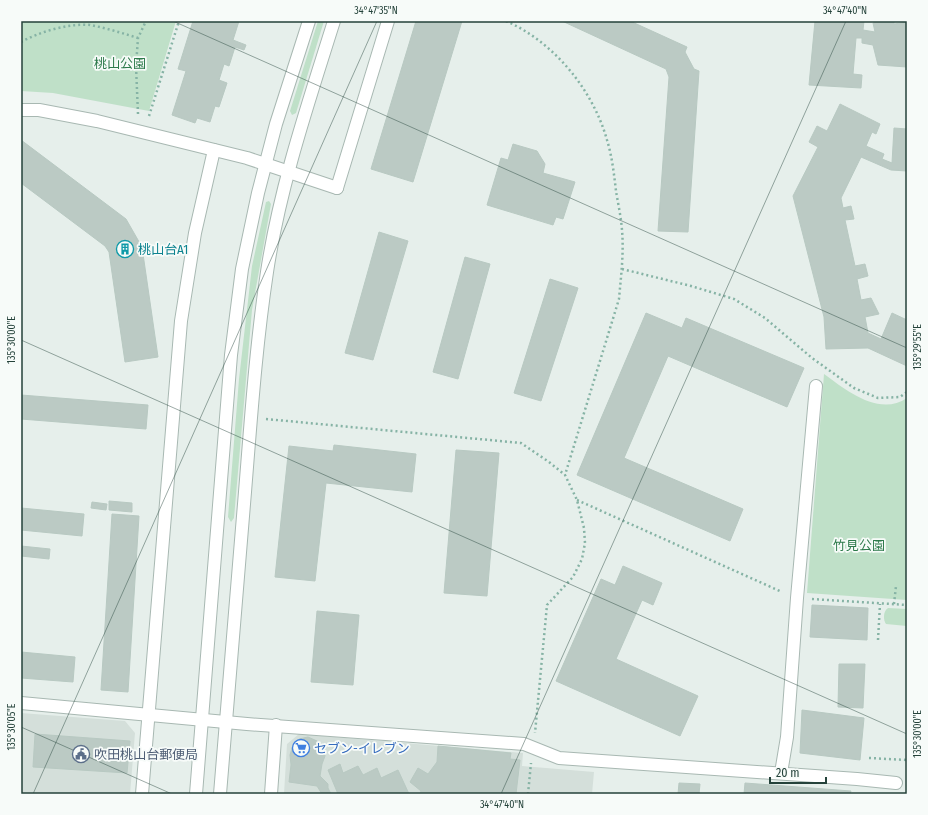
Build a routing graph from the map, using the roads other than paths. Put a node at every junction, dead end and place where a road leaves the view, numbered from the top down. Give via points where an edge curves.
1 (309, 21) edge
2 (334, 21) edge
3 (388, 21) edge
4 (21, 110) edge
5 (214, 150) junction
6 (265, 164) junction
7 (288, 172) junction
8 (816, 386) dead end
9 (21, 703) edge
10 (149, 715) junction
11 (202, 720) junction
12 (226, 722) junction
13 (276, 725) junction
14 (781, 773) junction
15 (892, 787) edge
16 (142, 794) edge
17 (196, 794) edge
18 (220, 794) edge
19 (270, 794) edge

1 - 6 street
2 - 7 street
3 - 7 street via 338,188
4 - 5 street via 40,110 97,121
5 - 6 street
5 - 10 street via 195,233 181,321
6 - 7 street
6 - 11 street via 242,268 231,355
7 - 12 street via 267,272 256,360
8 - 14 street via 787,737
9 - 10 street
10 - 11 street
10 - 16 street
11 - 12 street
11 - 17 street
12 - 13 street
12 - 18 street
13 - 14 street via 524,744 559,758
13 - 19 street
14 - 15 street

